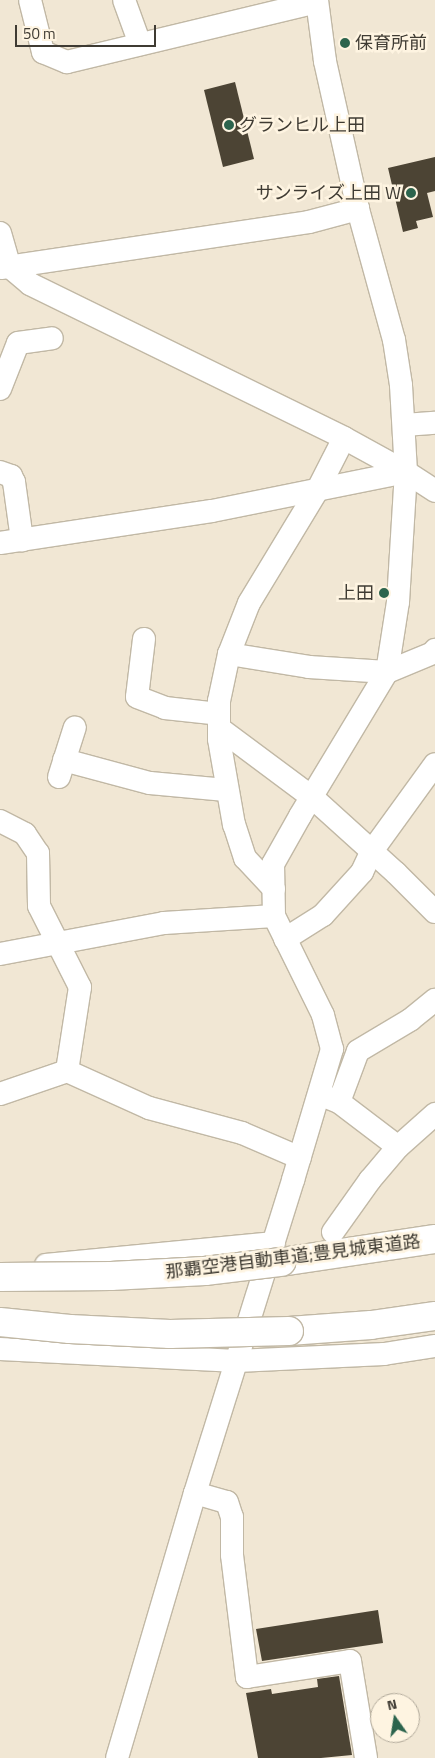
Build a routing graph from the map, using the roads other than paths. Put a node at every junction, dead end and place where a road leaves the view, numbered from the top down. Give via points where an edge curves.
1 (30, 0) edge
2 (124, 0) edge
3 (317, 1) edge
4 (140, 44) junction
5 (358, 208) junction
6 (0, 233) edge
7 (5, 268) edge
8 (52, 338) dead end
9 (0, 389) edge
10 (435, 423) edge
11 (404, 425) junction
12 (344, 438) junction
13 (0, 472) edge
14 (406, 472) junction
15 (318, 488) junction
16 (435, 491) edge
17 (22, 540) junction
18 (0, 543) edge
19 (144, 639) dead end
20 (434, 653) edge
21 (228, 654) junction
22 (387, 672) junction
23 (219, 721) junction
24 (75, 727) dead end
25 (435, 764) edge
26 (226, 790) junction
27 (313, 798) junction
28 (0, 821) edge
29 (372, 851) junction
30 (274, 889) junction
31 (435, 912) edge
32 (274, 916) junction
33 (285, 939) junction
34 (60, 944) junction
35 (0, 954) edge
36 (435, 1000) edge
37 (67, 1071) junction
38 (0, 1094) edge
39 (329, 1098) junction
40 (435, 1114) edge
41 (398, 1147) junction
42 (300, 1158) junction
43 (332, 1232) dead end
44 (435, 1239) edge
45 (277, 1253) junction
46 (0, 1268) edge
47 (0, 1277) edge
48 (435, 1316) edge
49 (0, 1322) edge
50 (435, 1346) edge
51 (0, 1349) edge
52 (237, 1361) junction
53 (195, 1493) junction
54 (117, 1758) edge
55 (366, 1758) edge

1 - 4 street via 43,52 67,62
2 - 4 street
3 - 4 street
3 - 5 street via 325,61
5 - 7 street via 309,222
5 - 11 street via 394,340 402,385
6 - 7 street
7 - 12 street via 30,284
8 - 9 street via 18,343
10 - 11 street
11 - 14 street
12 - 14 street
12 - 15 street
13 - 17 street via 11,476 14,482
14 - 15 street
14 - 16 street
14 - 22 street via 398,602
15 - 17 street via 212,511
15 - 21 street via 249,603
17 - 18 street
19 - 23 street via 137,697 165,708
20 - 22 street
21 - 22 street via 309,667
21 - 23 street via 219,701
22 - 27 street
23 - 26 street
23 - 27 street
24 - 26 street via 62,769 150,783
25 - 29 street
26 - 30 street via 245,858
27 - 29 street
27 - 30 street via 273,864
28 - 34 street via 25,834 38,853 39,906
29 - 31 street
29 - 33 street via 362,872 324,915
30 - 32 street
32 - 33 street
32 - 34 street via 164,923
33 - 39 street via 323,1015 332,1049
34 - 35 street
34 - 37 street via 80,987
36 - 39 street via 410,1020 358,1051
37 - 38 street
37 - 42 street via 149,1108 242,1133
39 - 41 street
39 - 42 street
40 - 41 street
41 - 43 street
42 - 45 street
44 - 45 highway, 那覇空港自動車道;豊見城東道路
45 - 46 street
45 - 47 highway, 那覇空港自動車道;豊見城東道路, bridge via 206,1271
45 - 52 street
48 - 49 highway, bridge via 289,1331 170,1334
50 - 52 street via 384,1354
51 - 52 street
52 - 53 street
53 - 54 street
53 - 55 street via 227,1502 232,1517 232,1555 247,1677 350,1661

